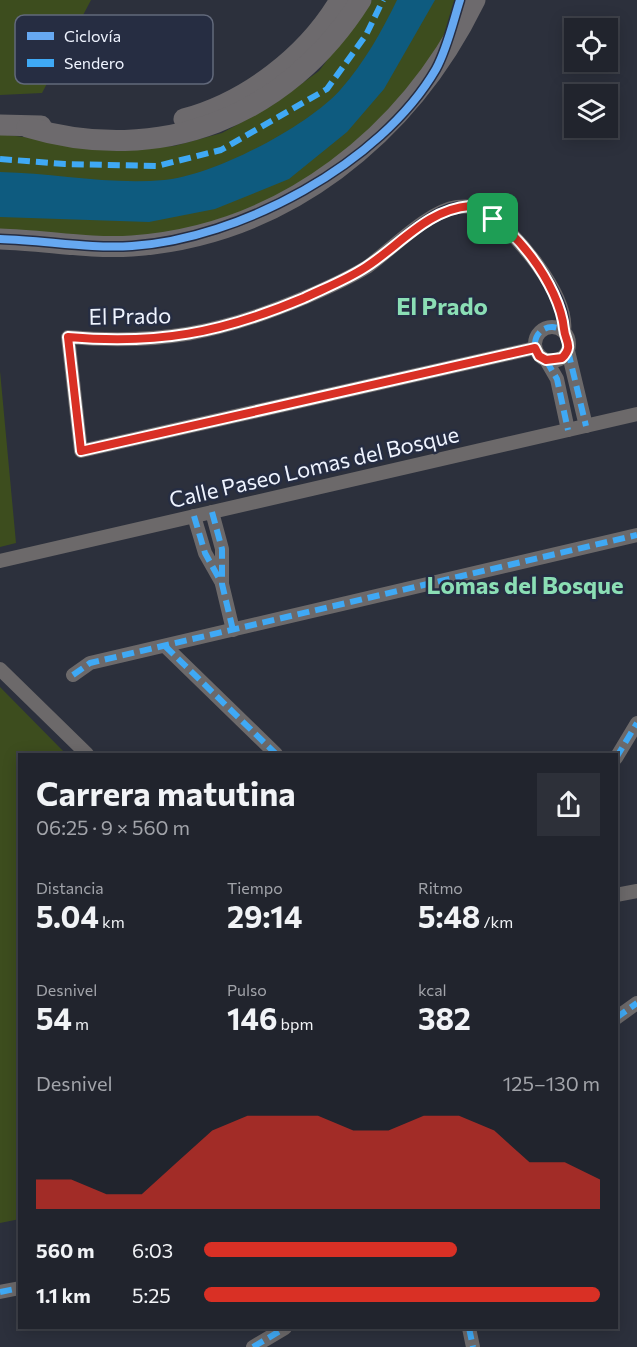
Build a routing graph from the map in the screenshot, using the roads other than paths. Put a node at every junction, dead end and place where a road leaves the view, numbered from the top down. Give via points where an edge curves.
1 (340, 0) edge
2 (361, 0) edge
3 (460, 0) edge
4 (475, 0) edge
5 (436, 68) junction
6 (0, 126) edge
7 (27, 127) junction
8 (0, 239) edge
9 (564, 331) junction
10 (535, 348) junction
11 (568, 351) junction
12 (546, 360) junction
13 (637, 414) edge
14 (586, 426) junction
15 (568, 430) junction
16 (212, 512) junction
17 (194, 516) junction
18 (637, 535) edge
19 (0, 561) edge
20 (222, 584) junction
21 (233, 630) junction
22 (165, 646) junction
23 (0, 669) edge
24 (73, 675) dead end
25 (637, 723) edge
26 (86, 753) edge
27 (275, 753) edge
28 (618, 755) edge
29 (637, 891) edge
30 (618, 895) edge
31 (637, 1003) edge
32 (618, 1017) edge
33 (18, 1288) edge
34 (0, 1292) edge
35 (283, 1329) edge
36 (469, 1329) edge
37 (252, 1347) edge
38 (473, 1347) edge

1 - 7 main road via 314,36 290,60 242,94 200,114 162,125 124,129
2 - 7 main road via 305,69 271,96 231,118 195,131 124,141 51,134
3 - 5 main road
4 - 5 main road
5 - 8 main road via 408,105 368,146 309,187 246,219 174,242 130,246
6 - 7 main road
9 - 10 street via 555,327 543,329 536,336
9 - 10 street, El Prado via 560,309 538,267 507,231 483,210 470,206 447,209 335,285 237,324 194,335 105,340 68,337 81,451
9 - 11 street via 569,340
10 - 12 street
11 - 12 street via 558,360
11 - 14 street
12 - 15 street via 557,379
13 - 14 street, Calle Paseo Lomas del Bosque
14 - 15 street, Calle Paseo Lomas del Bosque
15 - 16 street, Calle Paseo Lomas del Bosque
16 - 17 street, Calle Paseo Lomas del Bosque
16 - 20 street via 222,549
17 - 19 street, Calle Paseo Lomas del Bosque
17 - 20 street via 205,553
18 - 21 street
20 - 21 street
21 - 22 street
22 - 24 street via 90,663
22 - 27 street
23 - 26 street
25 - 28 street
29 - 30 street
31 - 32 street
33 - 34 street
35 - 37 street
36 - 38 street

